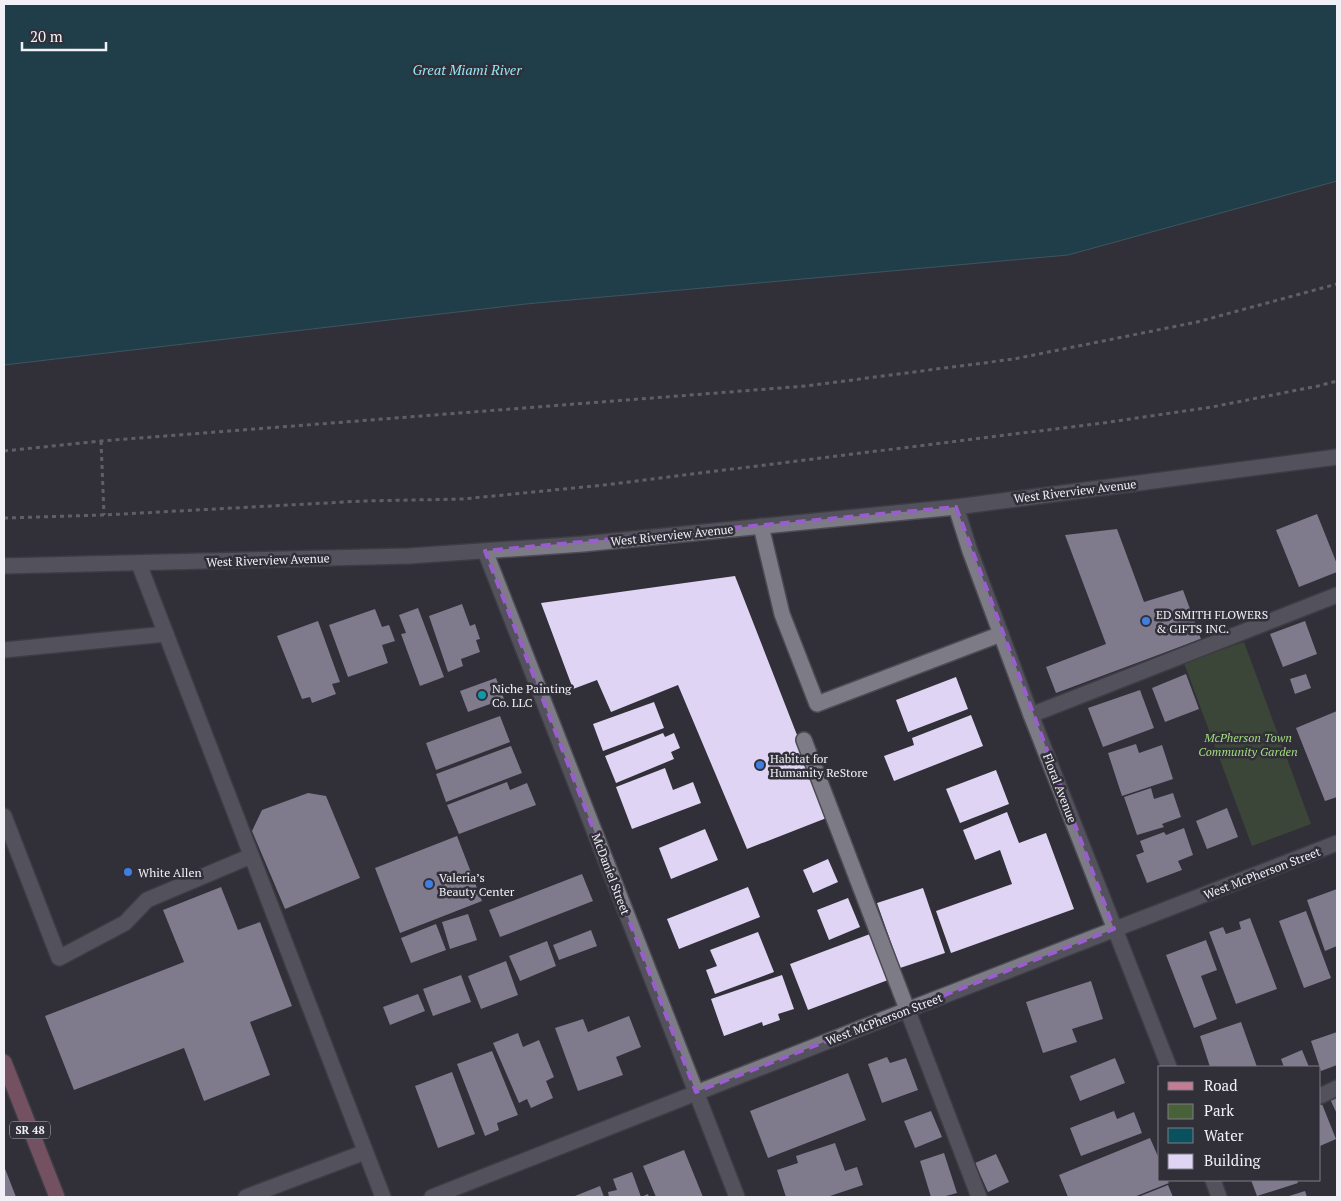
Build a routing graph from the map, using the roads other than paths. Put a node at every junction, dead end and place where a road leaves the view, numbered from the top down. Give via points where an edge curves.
1 (1337, 457) edge
2 (956, 507) junction
3 (761, 526) junction
4 (485, 551) junction
5 (139, 564) junction
6 (4, 566) edge
7 (1337, 595) edge
8 (166, 634) junction
9 (1001, 634) junction
10 (4, 650) edge
11 (1031, 715) junction
12 (804, 740) dead end
13 (4, 816) edge
14 (1337, 843) edge
15 (251, 856) junction
16 (1114, 929) junction
17 (907, 1010) junction
18 (4, 1062) edge
19 (1168, 1066) edge
20 (1337, 1088) edge
21 (696, 1092) junction
22 (1321, 1096) edge
23 (365, 1152) junction
24 (1213, 1181) edge
25 (56, 1197) edge
26 (246, 1197) edge
27 (383, 1197) edge
28 (432, 1197) edge
29 (737, 1197) edge
30 (979, 1197) edge
31 (1220, 1197) edge

1 - 2 street, West Riverview Avenue
2 - 3 street, West Riverview Avenue
2 - 9 street, Floral Avenue
3 - 4 street, West Riverview Avenue
3 - 9 street via 782,614 817,704
4 - 5 street, West Riverview Avenue
4 - 21 street, McDaniel Street
5 - 6 street, West Riverview Avenue
5 - 8 street
7 - 11 street
8 - 10 street
8 - 15 street
9 - 11 street, Floral Avenue
11 - 16 street, Floral Avenue
12 - 17 street
13 - 15 street via 59,958 125,923 147,900
14 - 16 street, West McPherson Street
15 - 23 street
16 - 17 street, West McPherson Street
16 - 19 street, Floral Avenue
17 - 21 street, West McPherson Street
17 - 30 street
18 - 25 main road, SR 48
20 - 22 street
21 - 28 street, West McPherson Street
21 - 29 street, McDaniel Street
23 - 26 street
23 - 27 street
24 - 31 street

